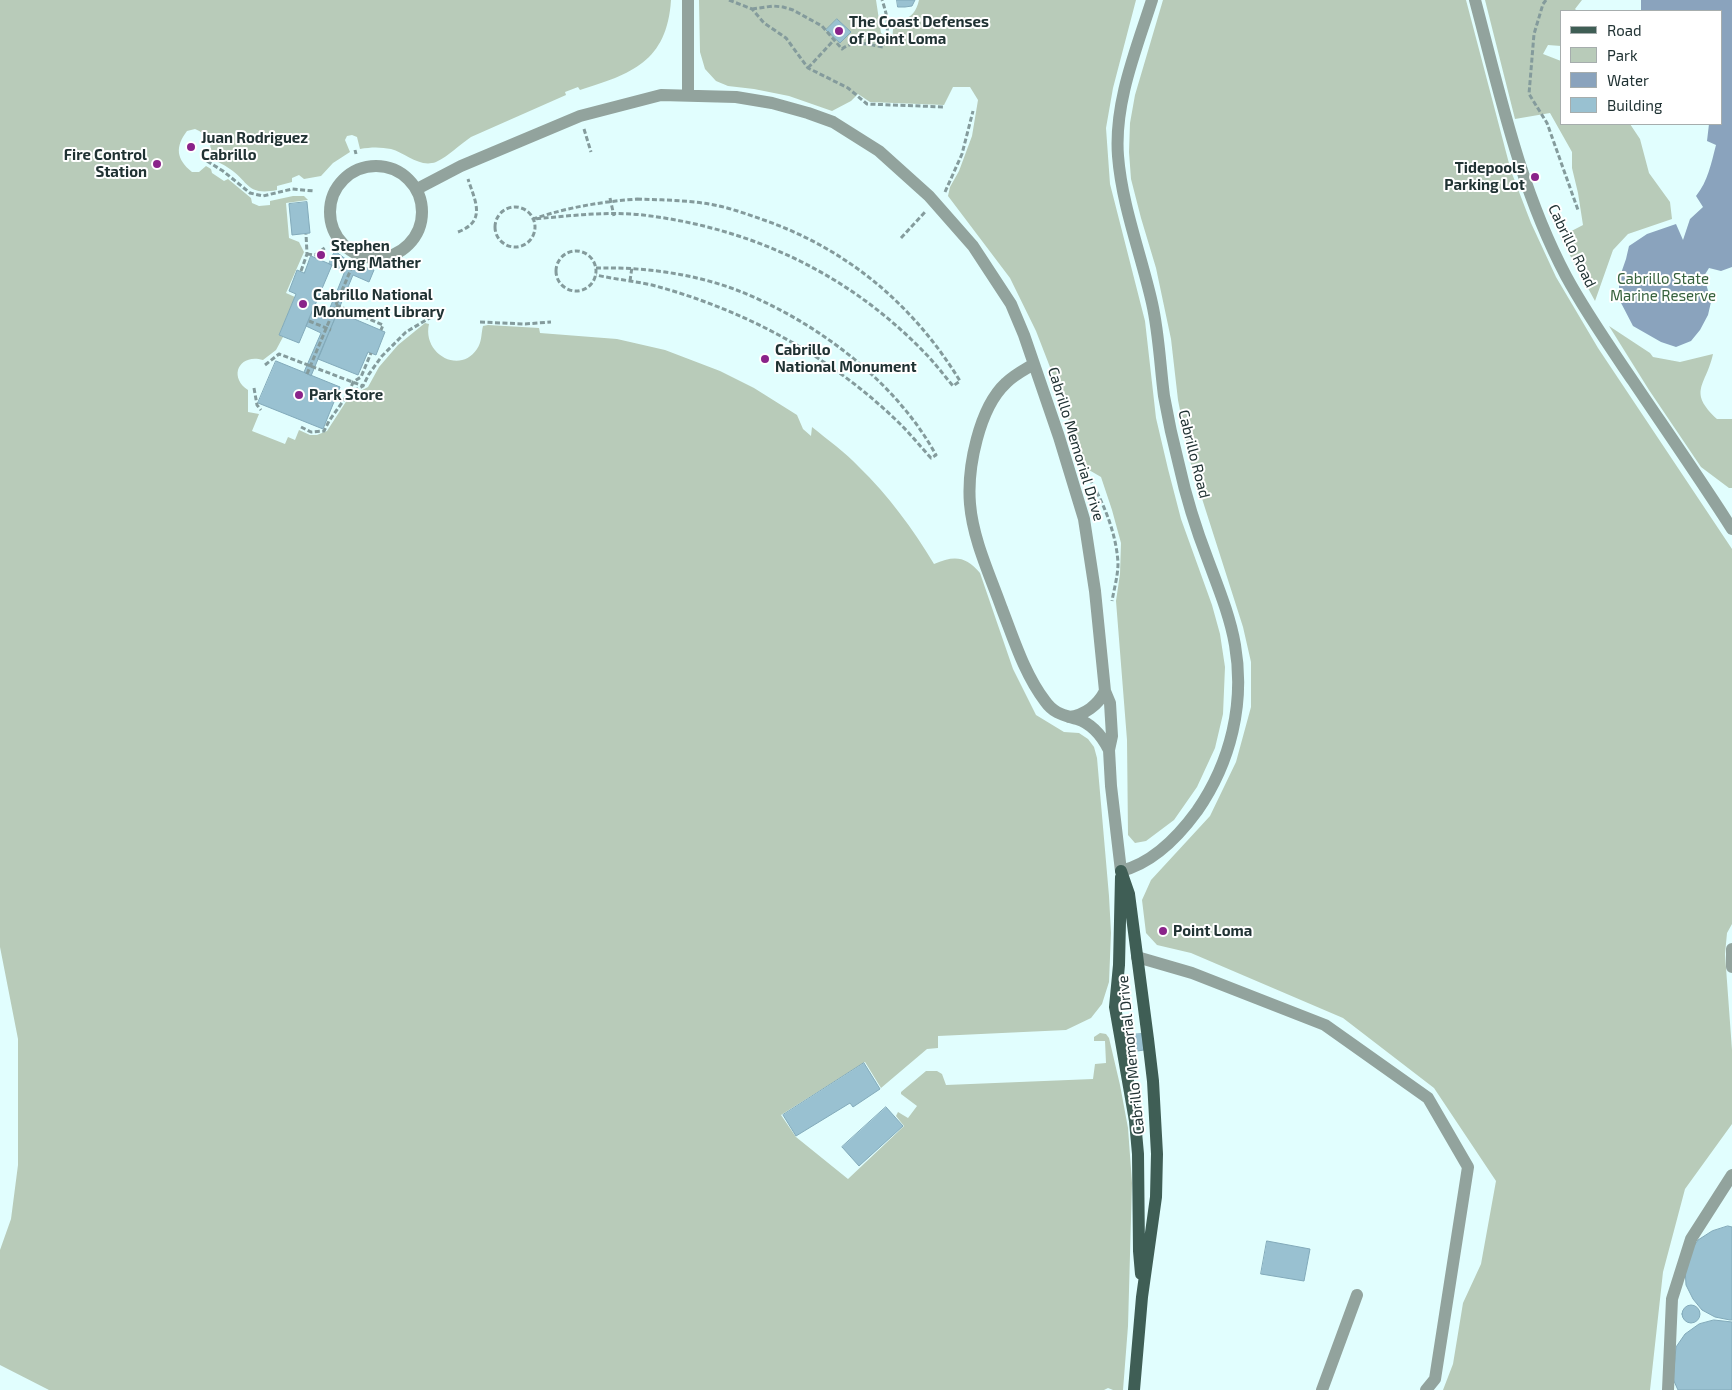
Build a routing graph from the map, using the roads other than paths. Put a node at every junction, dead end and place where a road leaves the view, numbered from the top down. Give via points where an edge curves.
1 (688, 0) edge
2 (1152, 0) edge
3 (1475, 0) edge
4 (688, 95) junction
5 (417, 189) junction
6 (1034, 364) junction
7 (1732, 529) edge
8 (1105, 691) junction
9 (1069, 717) junction
10 (1109, 750) junction
11 (1121, 871) junction
12 (1732, 949) edge
13 (1137, 957) junction
14 (1732, 967) edge
15 (1732, 1174) edge
16 (1358, 1295) dead end
17 (1142, 1297) junction
18 (1134, 1390) edge
19 (1322, 1390) edge
20 (1426, 1390) edge
21 (1668, 1390) edge

1 - 4 street
2 - 11 street, Cabrillo Road via 1122,106 1118,142 1120,172 1154,316 1166,409 1180,469 1234,643 1238,695 1227,752 1203,802 1157,854 1135,868
3 - 7 street, Cabrillo Road via 1510,134 1549,240 1583,305
4 - 5 street via 661,95 580,116 461,166
4 - 6 street via 736,97 808,113 833,122 879,151 929,196 973,246 1011,304
5 - 5 street via 401,172 379,165 356,170 338,185 330,206 333,229 347,248 368,258 391,256 411,244 423,218
6 - 8 street, Cabrillo Memorial Drive via 1084,519
6 - 9 street, Cabrillo Memorial Drive via 1005,384 988,410 974,447 970,503 981,550 1012,635 1037,690 1055,712
8 - 9 street via 1095,705
8 - 10 street, Cabrillo Memorial Drive via 1110,703 1112,736
9 - 10 street, Cabrillo Memorial Drive via 1094,728
10 - 11 street, Cabrillo Memorial Drive
11 - 13 main road, Cabrillo Memorial Drive via 1129,894
11 - 17 main road, Cabrillo Memorial Drive via 1115,1007 1135,1121
12 - 14 street
13 - 17 main road, Cabrillo Memorial Drive via 1153,1081 1156,1154 1155,1205
13 - 20 street via 1192,973 1325,1025 1428,1098 1468,1167 1435,1379
15 - 21 street via 1691,1239 1672,1299
16 - 19 street
17 - 18 main road, Cabrillo Memorial Drive

